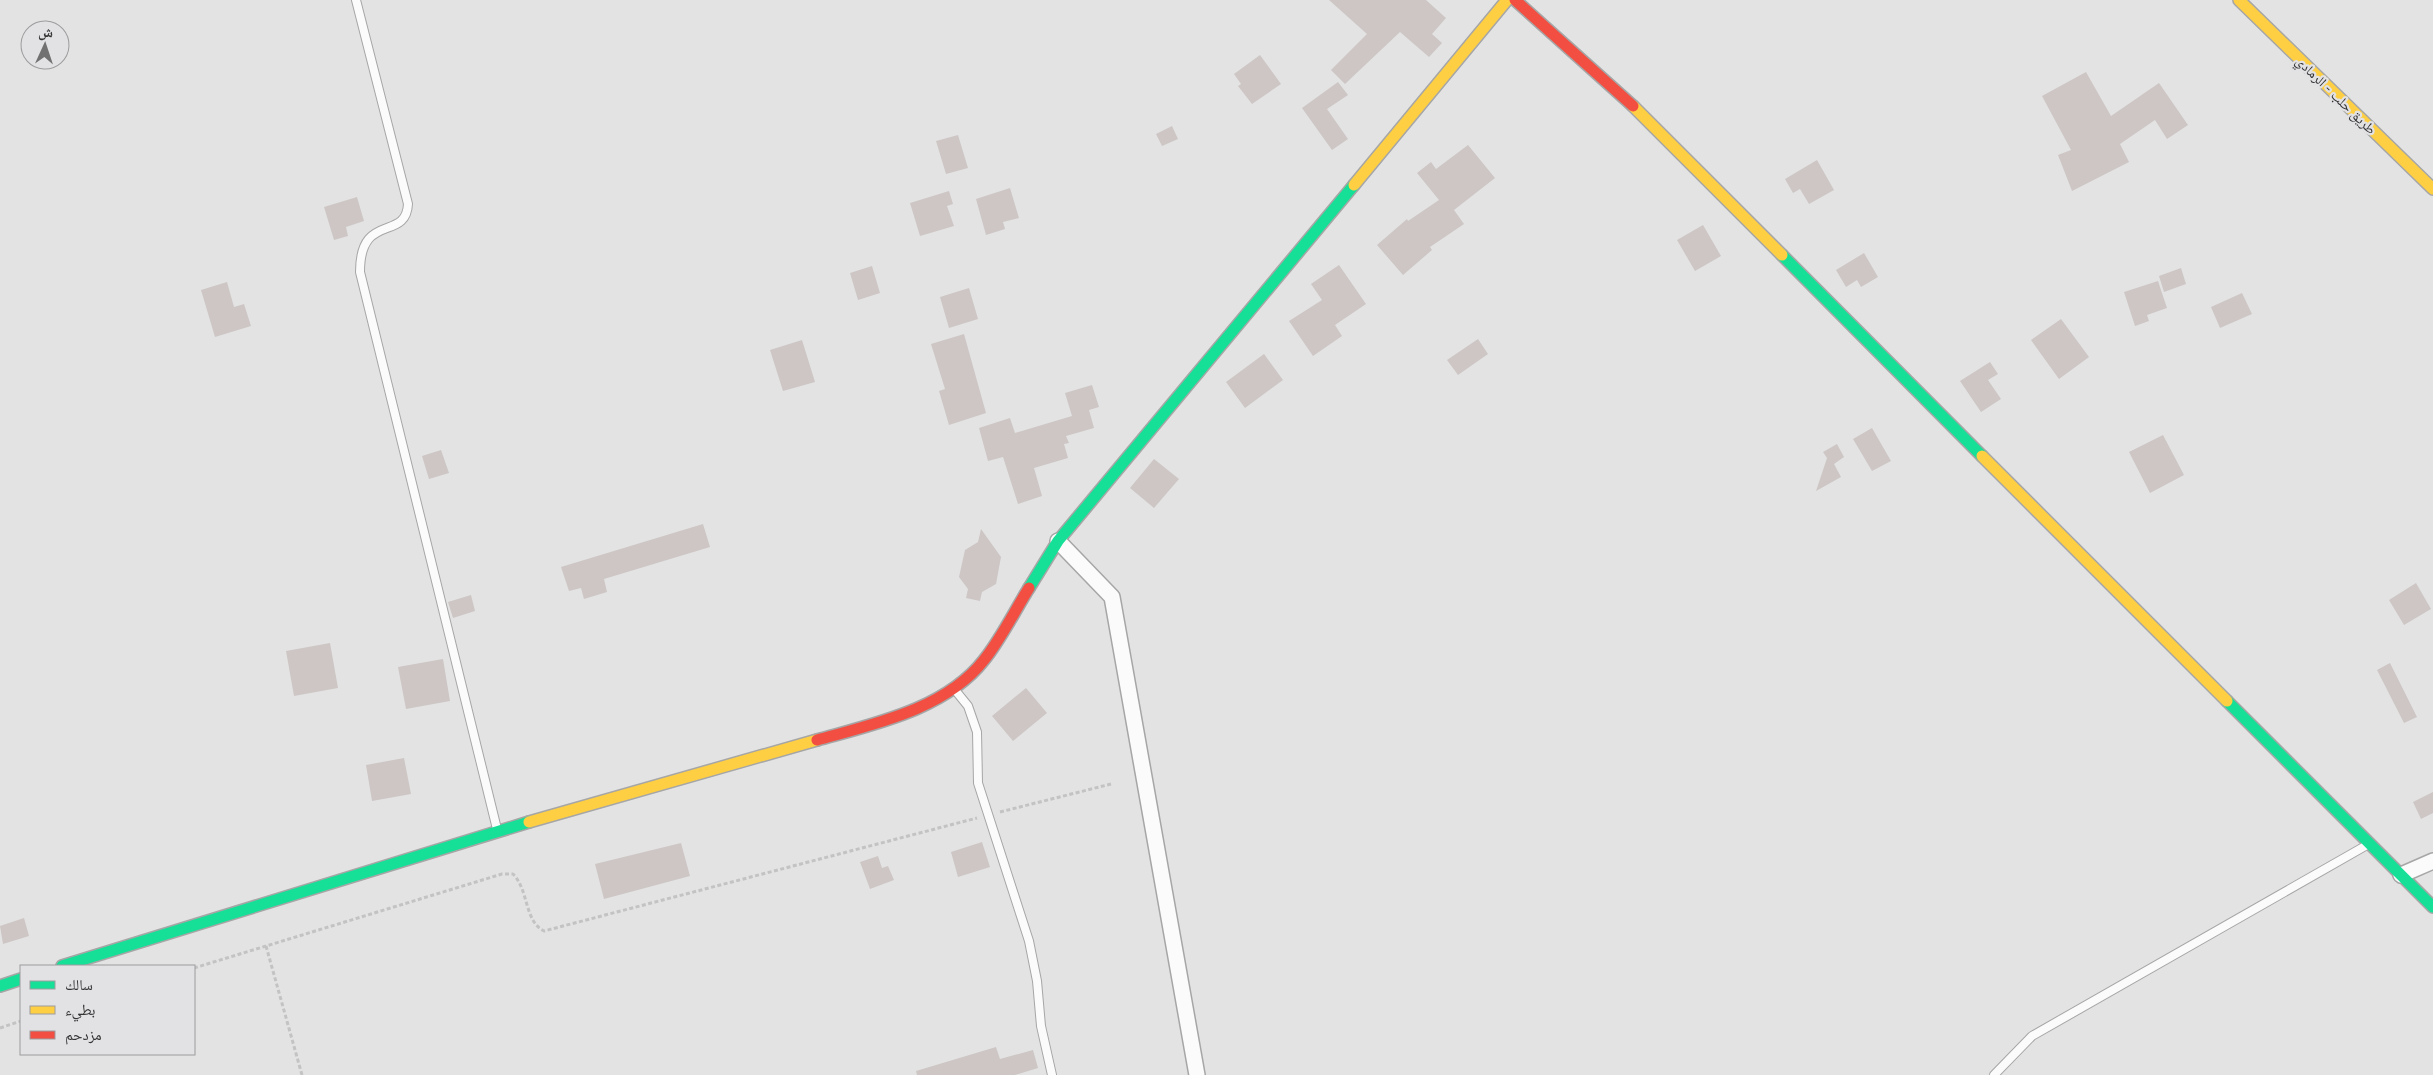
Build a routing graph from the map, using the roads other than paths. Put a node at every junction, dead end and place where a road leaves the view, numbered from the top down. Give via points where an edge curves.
1 (356, 0) edge
2 (1506, 0) edge
3 (1515, 0) edge
4 (2239, 0) edge
5 (2433, 189) edge
6 (1058, 541) junction
7 (954, 688) junction
8 (498, 831) junction
9 (2369, 844) junction
10 (2433, 861) edge
11 (2401, 875) junction
12 (2433, 907) edge
13 (65, 965) edge
14 (20, 979) edge
15 (0, 986) edge
16 (1052, 1075) edge
17 (1198, 1075) edge
18 (1994, 1075) edge

1 - 8 lane via 408,204 403,222 374,233 365,241 360,256 360,272
2 - 6 main road
3 - 9 main road via 1626,99
4 - 5 main road, طريق حلب - الرمادي
6 - 7 main road via 984,661
6 - 17 street via 1112,597
7 - 8 main road via 920,708 878,723
7 - 16 lane via 968,706 977,732 978,783 1029,941 1041,1026
8 - 13 main road
9 - 11 main road
9 - 18 lane via 2032,1036
10 - 11 street
11 - 12 main road
14 - 15 main road

